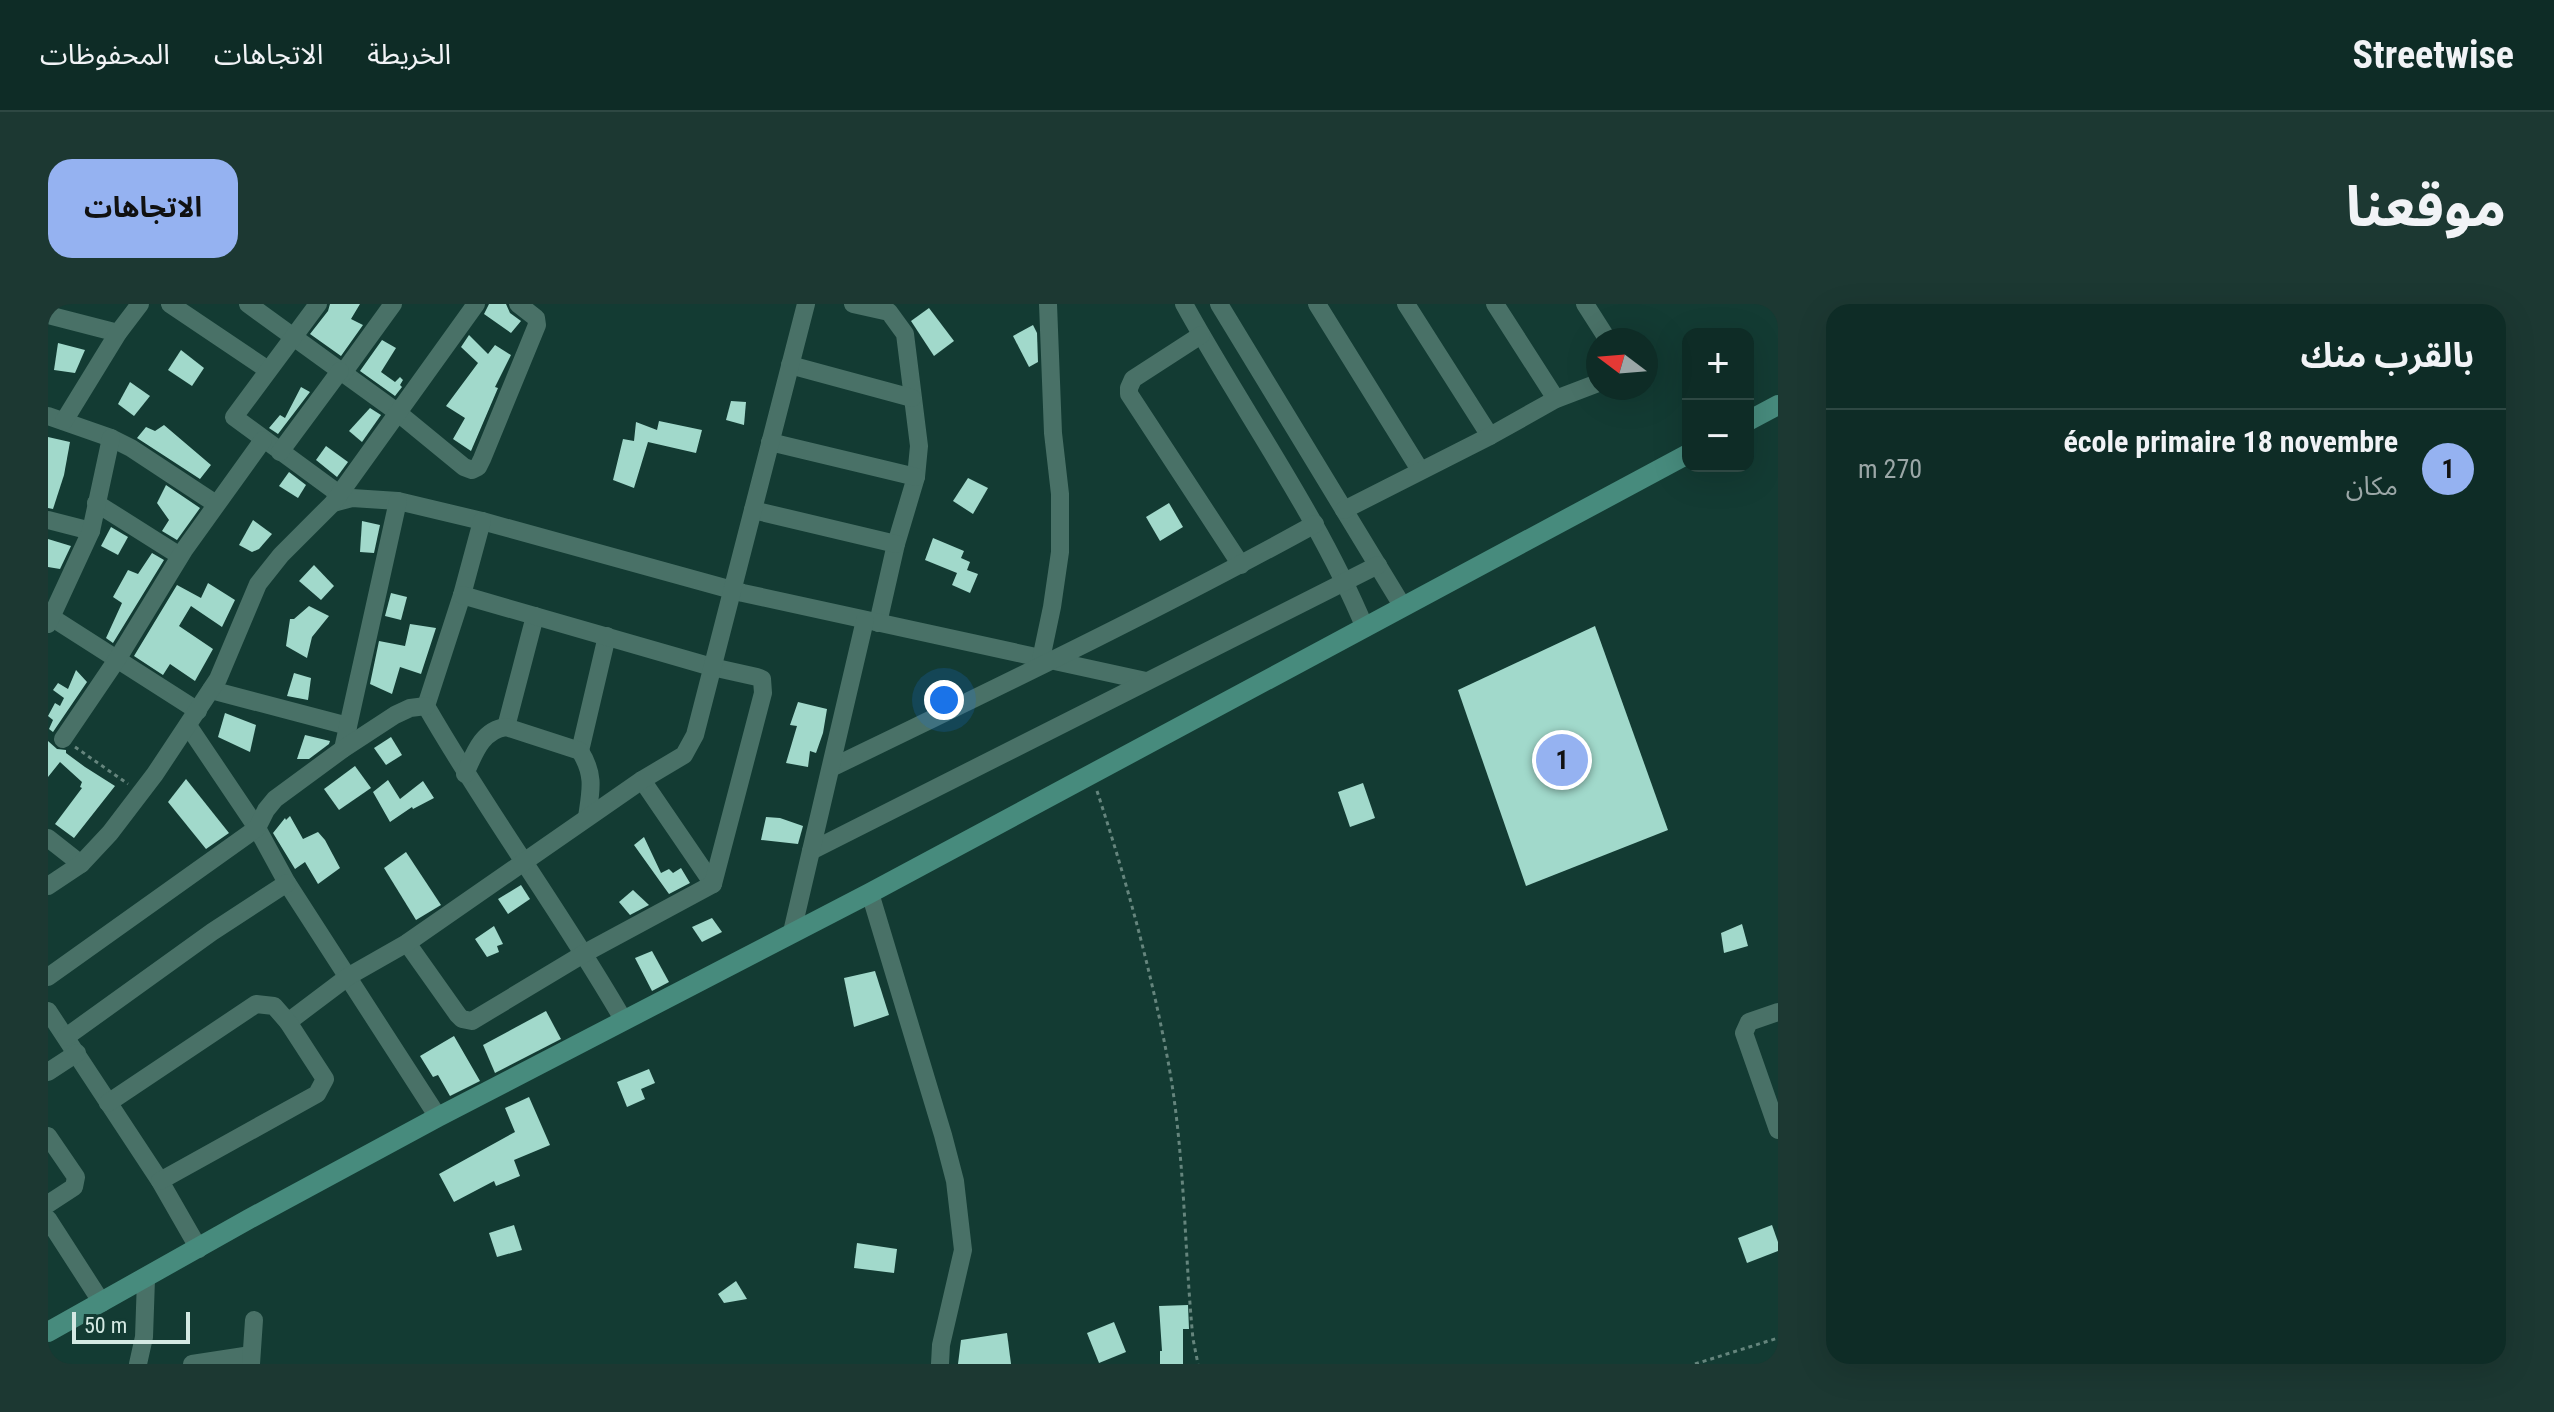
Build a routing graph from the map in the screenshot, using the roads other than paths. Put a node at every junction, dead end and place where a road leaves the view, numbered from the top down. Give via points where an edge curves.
1 (140, 304) edge
2 (170, 304) edge
3 (249, 304) edge
4 (318, 304) edge
5 (393, 304) edge
6 (476, 304) edge
7 (518, 304) edge
8 (806, 304) edge
9 (853, 304) edge
10 (1048, 304) edge
11 (1184, 304) edge
12 (1219, 304) edge
13 (1317, 304) edge
14 (1406, 304) edge
15 (1495, 304) edge
16 (1585, 304) edge
17 (48, 315) edge
18 (1600, 328) edge
19 (118, 333) junction
20 (1201, 335) junction
21 (293, 337) junction
22 (790, 365) junction
23 (268, 370) junction
24 (341, 372) junction
25 (1586, 388) edge
26 (912, 398) junction
27 (1556, 399) junction
28 (1778, 405) edge
29 (397, 412) junction
30 (56, 418) edge
31 (1754, 418) edge
32 (1490, 436) junction
33 (111, 438) junction
34 (263, 440) junction
35 (770, 442) junction
36 (280, 452) junction
37 (1682, 457) edge
38 (1420, 470) junction
39 (916, 477) junction
40 (336, 498) junction
41 (398, 501) junction
42 (96, 503) junction
43 (216, 504) junction
44 (753, 510) junction
45 (1344, 510) junction
46 (48, 520) edge
47 (482, 521) junction
48 (1315, 524) junction
49 (91, 531) junction
50 (896, 544) junction
51 (180, 556) junction
52 (1241, 565) junction
53 (1378, 565) junction
54 (1345, 581) junction
55 (732, 590) junction
56 (462, 595) junction
57 (1403, 607) junction
58 (50, 615) edge
59 (535, 616) junction
60 (871, 621) junction
61 (1365, 628) junction
62 (607, 636) junction
63 (118, 658) junction
64 (1046, 660) junction
65 (712, 667) junction
66 (1146, 681) junction
67 (211, 690) junction
68 (426, 706) junction
69 (194, 719) junction
70 (348, 726) junction
71 (506, 727) junction
72 (63, 739) road end
73 (343, 749) junction
74 (580, 751) junction
75 (831, 768) junction
76 (465, 774) junction
77 (642, 780) junction
78 (587, 817) junction
79 (257, 828) junction
80 (48, 838) edge
81 (811, 851) junction
82 (523, 861) junction
83 (81, 864) junction
84 (287, 883) junction
85 (713, 884) junction
86 (48, 886) edge
87 (870, 893) junction
88 (792, 932) junction
89 (407, 943) junction
90 (585, 953) junction
91 (349, 976) junction
92 (48, 977) edge
93 (48, 1011) edge
94 (1778, 1012) edge
95 (624, 1021) junction
96 (288, 1022) junction
97 (66, 1037) junction
98 (77, 1053) junction
99 (48, 1072) edge
100 (108, 1103) junction
101 (438, 1117) junction
102 (1778, 1130) edge
103 (48, 1136) edge
104 (160, 1181) junction
105 (48, 1204) edge
106 (48, 1219) edge
107 (199, 1249) junction
108 (146, 1279) junction
109 (102, 1303) junction
110 (254, 1320) dead end
111 (48, 1332) edge
112 (251, 1359) edge
113 (138, 1364) edge
114 (192, 1364) edge
115 (940, 1364) edge

1 - 19 street
2 - 23 street
3 - 21 street
4 - 21 street
5 - 24 street
6 - 29 street
7 - 29 street via 537,325 478,467 464,467
8 - 22 street
9 - 26 street via 889,312 898,322 905,334
10 - 64 street via 1060,552
11 - 20 street
12 - 45 street
13 - 38 street
14 - 32 street
15 - 27 street
16 - 18 street
17 - 19 street
19 - 30 street
20 - 48 street
20 - 52 street via 1133,379 1129,394
21 - 23 street
21 - 24 street
22 - 26 street
22 - 35 street
23 - 34 street via 234,417
24 - 29 street
24 - 36 street
25 - 27 street
26 - 39 street via 919,446
27 - 32 street
28 - 31 main road
29 - 40 street
30 - 33 street
32 - 38 street
33 - 42 street
33 - 43 street
34 - 36 street
34 - 43 street
35 - 39 street
35 - 44 street
36 - 40 street
37 - 57 main road
38 - 45 street
39 - 50 street
40 - 41 street
40 - 67 street via 258,584
41 - 47 street
41 - 70 street
42 - 49 street
42 - 51 street
43 - 51 street
44 - 50 street
44 - 55 street
45 - 53 street
46 - 49 street
47 - 55 street
47 - 56 street
48 - 52 street
48 - 54 street
49 - 58 street
50 - 60 street
51 - 63 street
52 - 64 street
53 - 54 street
53 - 57 street
54 - 61 street
54 - 66 street
55 - 60 street
55 - 65 street
56 - 59 street
56 - 68 street
57 - 61 main road
58 - 63 street
59 - 62 street
59 - 71 street
60 - 64 street
60 - 75 street
61 - 87 main road
62 - 65 street
62 - 74 street
63 - 69 street
63 - 72 street
64 - 66 street
64 - 75 street
65 - 77 street via 692,744 684,755
65 - 85 street via 757,677 764,686
66 - 81 street
67 - 69 street
67 - 70 street
68 - 73 street via 395,715
68 - 76 street
69 - 79 street
69 - 83 street
70 - 73 street
71 - 74 street
71 - 76 street via 496,728 478,746
73 - 79 street via 275,799
74 - 78 street via 592,784
75 - 81 street
76 - 82 street
77 - 78 street
77 - 85 street
78 - 82 street
79 - 84 street
79 - 92 street
80 - 83 street
81 - 88 street
82 - 89 street
82 - 90 street
83 - 86 street
84 - 91 street
84 - 97 street
85 - 90 street
87 - 88 main road
87 - 115 street via 955,1181 963,1250
88 - 95 main road
89 - 90 street via 467,1021
89 - 91 street
90 - 95 street
91 - 96 street
91 - 101 street
93 - 97 street
94 - 102 street via 1749,1022 1744,1033
95 - 101 main road
96 - 100 street via 274,1006 256,1004
96 - 104 street via 325,1079 317,1094
97 - 98 street
98 - 99 street
98 - 100 street
100 - 104 street
101 - 107 main road
103 - 105 street via 76,1177 74,1187
104 - 107 street
106 - 109 street
107 - 108 main road
108 - 109 main road
108 - 113 street
109 - 111 main road
110 - 112 street
112 - 114 street

